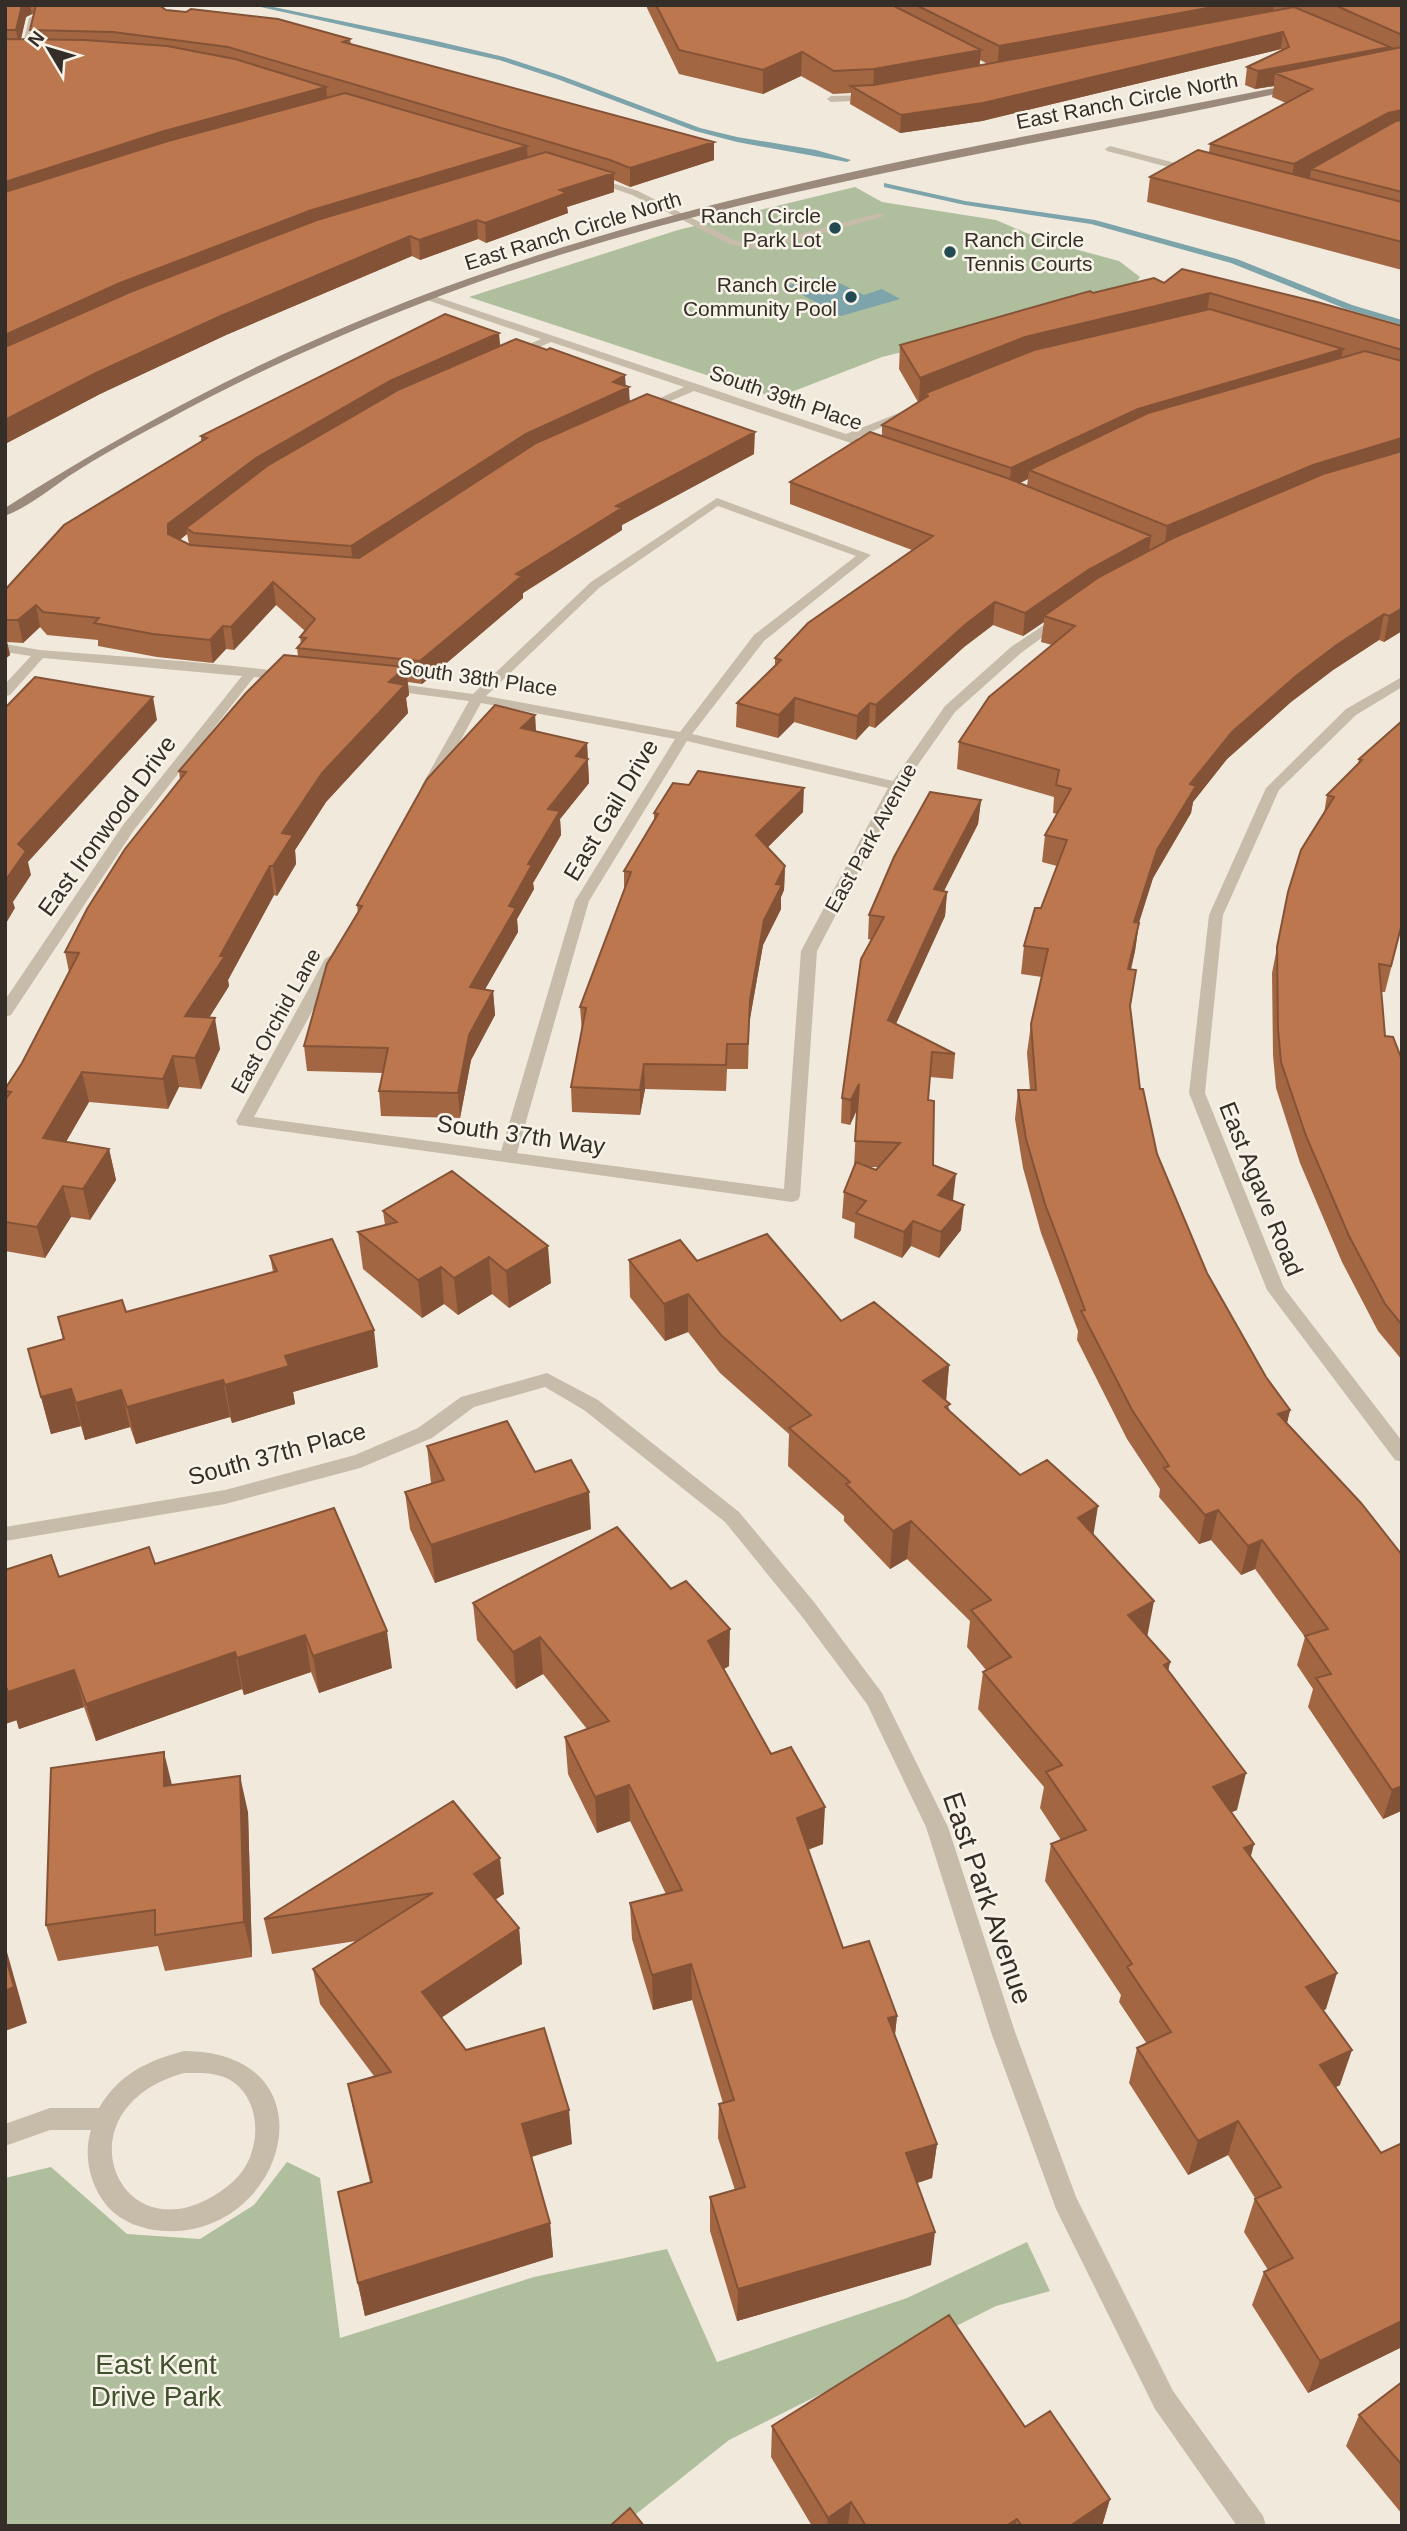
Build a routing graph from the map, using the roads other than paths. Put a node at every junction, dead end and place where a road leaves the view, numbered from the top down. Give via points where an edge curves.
1 (33, 18) edge
2 (39, 52) edge
3 (1307, 85) edge
4 (887, 95) edge
5 (831, 99) edge
6 (1110, 149) dead end
7 (1201, 173) edge
8 (581, 175) edge
9 (682, 216) junction
10 (880, 216) dead end
11 (431, 298) junction
12 (551, 338) junction
13 (504, 359) edge
14 (693, 387) junction
15 (924, 407) edge
16 (631, 415) edge
17 (847, 439) junction
18 (884, 452) edge
19 (5, 513) edge
20 (1070, 613) edge
21 (5, 648) edge
22 (40, 654) junction
23 (252, 671) junction
24 (305, 677) edge
25 (1402, 681) edge
26 (372, 684) edge
27 (5, 692) edge
28 (478, 696) junction
29 (684, 735) junction
30 (896, 786) junction
31 (418, 805) edge
32 (338, 951) edge
33 (5, 1012) edge
34 (244, 1121) joint
35 (508, 1157) junction
36 (792, 1196) joint
37 (547, 1380) joint
38 (1402, 1455) edge
39 (5, 1534) edge
40 (106, 2119) junction
41 (5, 2135) edge
42 (1253, 2526) edge

1 - 2 street via 20,52
3 - 9 street, East Ranch Circle North via 903,165
4 - 5 street
6 - 7 street
8 - 9 street via 635,193
9 - 10 street via 732,242 761,247
9 - 11 street, East Ranch Circle North via 546,256
11 - 12 street, South 39th Place
11 - 19 street, East Ranch Circle North via 314,345 195,402
12 - 13 street
12 - 14 street, South 39th Place
14 - 16 street
14 - 17 street, South 39th Place
15 - 17 street
17 - 18 street, South 39th Place
20 - 30 street, East Park Avenue via 1016,650 950,709
21 - 22 street
22 - 23 street
22 - 27 street
23 - 24 street
23 - 33 street, East Ironwood Drive via 128,828
25 - 38 street, East Agave Road via 1351,712 1273,788 1216,915 1197,1093 1276,1290
26 - 28 street, South 38th Place
28 - 29 street, South 38th Place
28 - 29 street, East Gail Drive via 595,585 717,502 865,555 759,638
28 - 31 street
29 - 30 street, South 38th Place
29 - 35 street, East Gail Drive via 582,901
30 - 36 street, East Park Avenue via 809,951
32 - 34 street, East Orchid Lane
34 - 35 street, South 37th Way
35 - 36 street, South 37th Way
37 - 39 street, South 37th Place via 468,1402 425,1433 360,1461 225,1497
37 - 42 street, East Park Avenue via 591,1405 732,1517 875,1699 937,1827 1003,2032 1065,2201 1164,2400
40 - 40 street via 130,2086 156,2070 184,2062 212,2063 237,2071 257,2088 267,2112 268,2138 244,2189 194,2217 166,2220 128,2208 103,2181 98,2157
40 - 41 street via 50,2119

